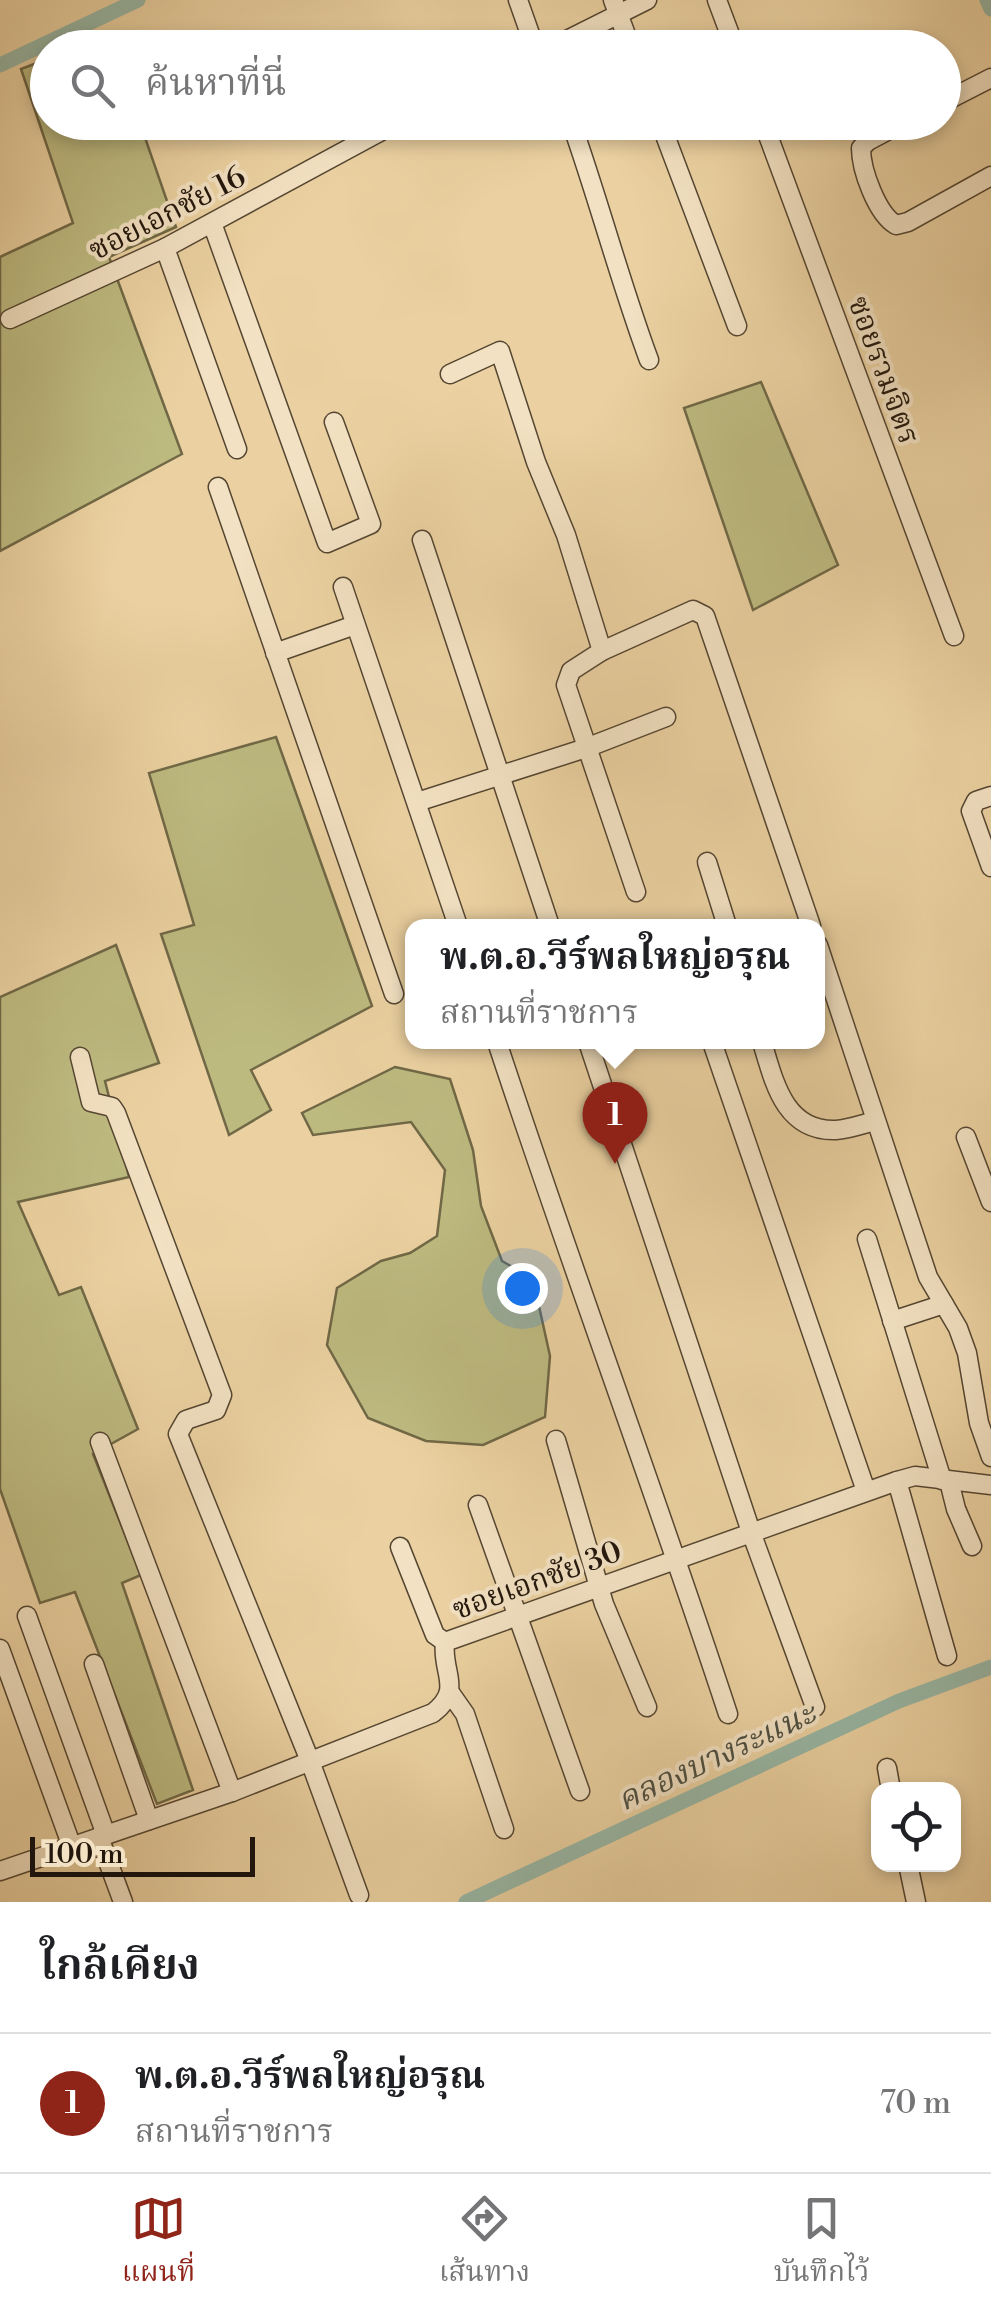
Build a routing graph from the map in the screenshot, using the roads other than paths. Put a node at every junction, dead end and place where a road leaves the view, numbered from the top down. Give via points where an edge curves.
1 (518, 0) edge
2 (647, 0) edge
3 (717, 0) edge
4 (616, 8) edge
5 (529, 30) edge
6 (580, 30) edge
7 (728, 30) edge
8 (991, 78) edge
9 (961, 93) edge
10 (365, 140) edge
11 (576, 140) edge
12 (667, 140) edge
13 (770, 140) edge
14 (870, 140) edge
15 (991, 176) edge
16 (212, 223) junction
17 (164, 248) junction
18 (10, 319) dead end
19 (737, 326) dead end
20 (649, 360) dead end
21 (450, 374) dead end
22 (334, 422) dead end
23 (237, 448) dead end
24 (218, 486) dead end
25 (422, 540) dead end
26 (344, 587) dead end
27 (355, 624) junction
28 (954, 636) dead end
29 (602, 650) junction
30 (276, 652) junction
31 (666, 717) dead end
32 (586, 748) junction
33 (500, 776) junction
34 (991, 796) edge
35 (417, 802) junction
36 (707, 862) dead end
37 (991, 868) edge
38 (636, 892) dead end
39 (456, 919) edge
40 (548, 919) edge
41 (725, 919) edge
42 (810, 919) edge
43 (825, 967) edge
44 (394, 994) dead end
45 (499, 1049) edge
46 (590, 1049) edge
47 (714, 1049) edge
48 (764, 1049) edge
49 (80, 1058) dead end
50 (875, 1121) junction
51 (966, 1137) dead end
52 (991, 1202) edge
53 (867, 1239) dead end
54 (944, 1304) junction
55 (892, 1321) junction
56 (556, 1440) dead end
57 (100, 1442) dead end
58 (991, 1457) edge
59 (897, 1481) junction
60 (946, 1481) junction
61 (991, 1485) edge
62 (866, 1491) junction
63 (478, 1505) dead end
64 (751, 1532) junction
65 (972, 1546) dead end
66 (400, 1547) dead end
67 (677, 1559) junction
68 (599, 1587) junction
69 (27, 1616) dead end
70 (519, 1616) junction
71 (444, 1642) junction
72 (0, 1650) edge
73 (947, 1656) dead end
74 (94, 1664) dead end
75 (450, 1694) junction
76 (648, 1707) dead end
77 (816, 1707) dead end
78 (728, 1714) dead end
79 (310, 1762) junction
80 (886, 1768) dead end
81 (889, 1782) edge
82 (580, 1791) dead end
83 (232, 1792) junction
84 (149, 1820) junction
85 (504, 1829) dead end
86 (102, 1836) junction
87 (72, 1847) junction
88 (0, 1871) edge
89 (910, 1872) edge
90 (359, 1895) dead end
91 (123, 1902) edge
92 (916, 1902) edge

1 - 5 street
2 - 4 street
3 - 7 street
4 - 6 street
8 - 9 street
10 - 16 street, ซอยเอกชัย 16
11 - 20 street
12 - 19 street
13 - 28 street, ซอยรวมจิตร
14 - 15 street via 861,159 886,218 896,224
16 - 17 street, ซอยเอกชัย 16
16 - 22 street via 326,543 371,524
17 - 18 street, ซอยเอกชัย 16
17 - 23 street
21 - 29 street via 500,351
24 - 30 street
25 - 33 street
26 - 27 street
27 - 30 street
27 - 35 street
29 - 32 street via 566,678
29 - 42 street via 693,610 704,616
30 - 44 street
31 - 32 street
32 - 33 street
32 - 38 street
33 - 35 street
33 - 40 street
34 - 37 street via 971,810
35 - 39 street
36 - 41 street
43 - 50 street
45 - 67 street
46 - 64 street
47 - 62 street
48 - 50 street via 784,1104 796,1118 836,1130
49 - 79 street via 91,1102 116,1113 222,1396 216,1410 186,1420 178,1434
50 - 54 street via 928,1277
51 - 52 street
53 - 55 street
54 - 55 street
54 - 58 street via 967,1353
55 - 60 street
56 - 68 street
57 - 83 street
59 - 60 street, ซอยเอกชัย 30
59 - 62 street, ซอยเอกชัย 30
59 - 73 street
60 - 61 street, ซอยเอกชัย 30
60 - 65 street
62 - 64 street, ซอยเอกชัย 30
63 - 70 street
64 - 67 street, ซอยเอกชัย 30
64 - 77 street
66 - 71 street
67 - 68 street, ซอยเอกชัย 30
67 - 78 street
68 - 70 street, ซอยเอกชัย 30
68 - 76 street
69 - 86 street
70 - 71 street, ซอยเอกชัย 30
70 - 82 street
71 - 75 street, ซอยเอกชัย 30
72 - 87 street
74 - 84 street
75 - 79 street via 433,1713
75 - 85 street via 465,1714
79 - 83 street
79 - 90 street
80 - 81 street
83 - 84 street
84 - 86 street
86 - 87 street
86 - 91 street
87 - 88 street
89 - 92 street

